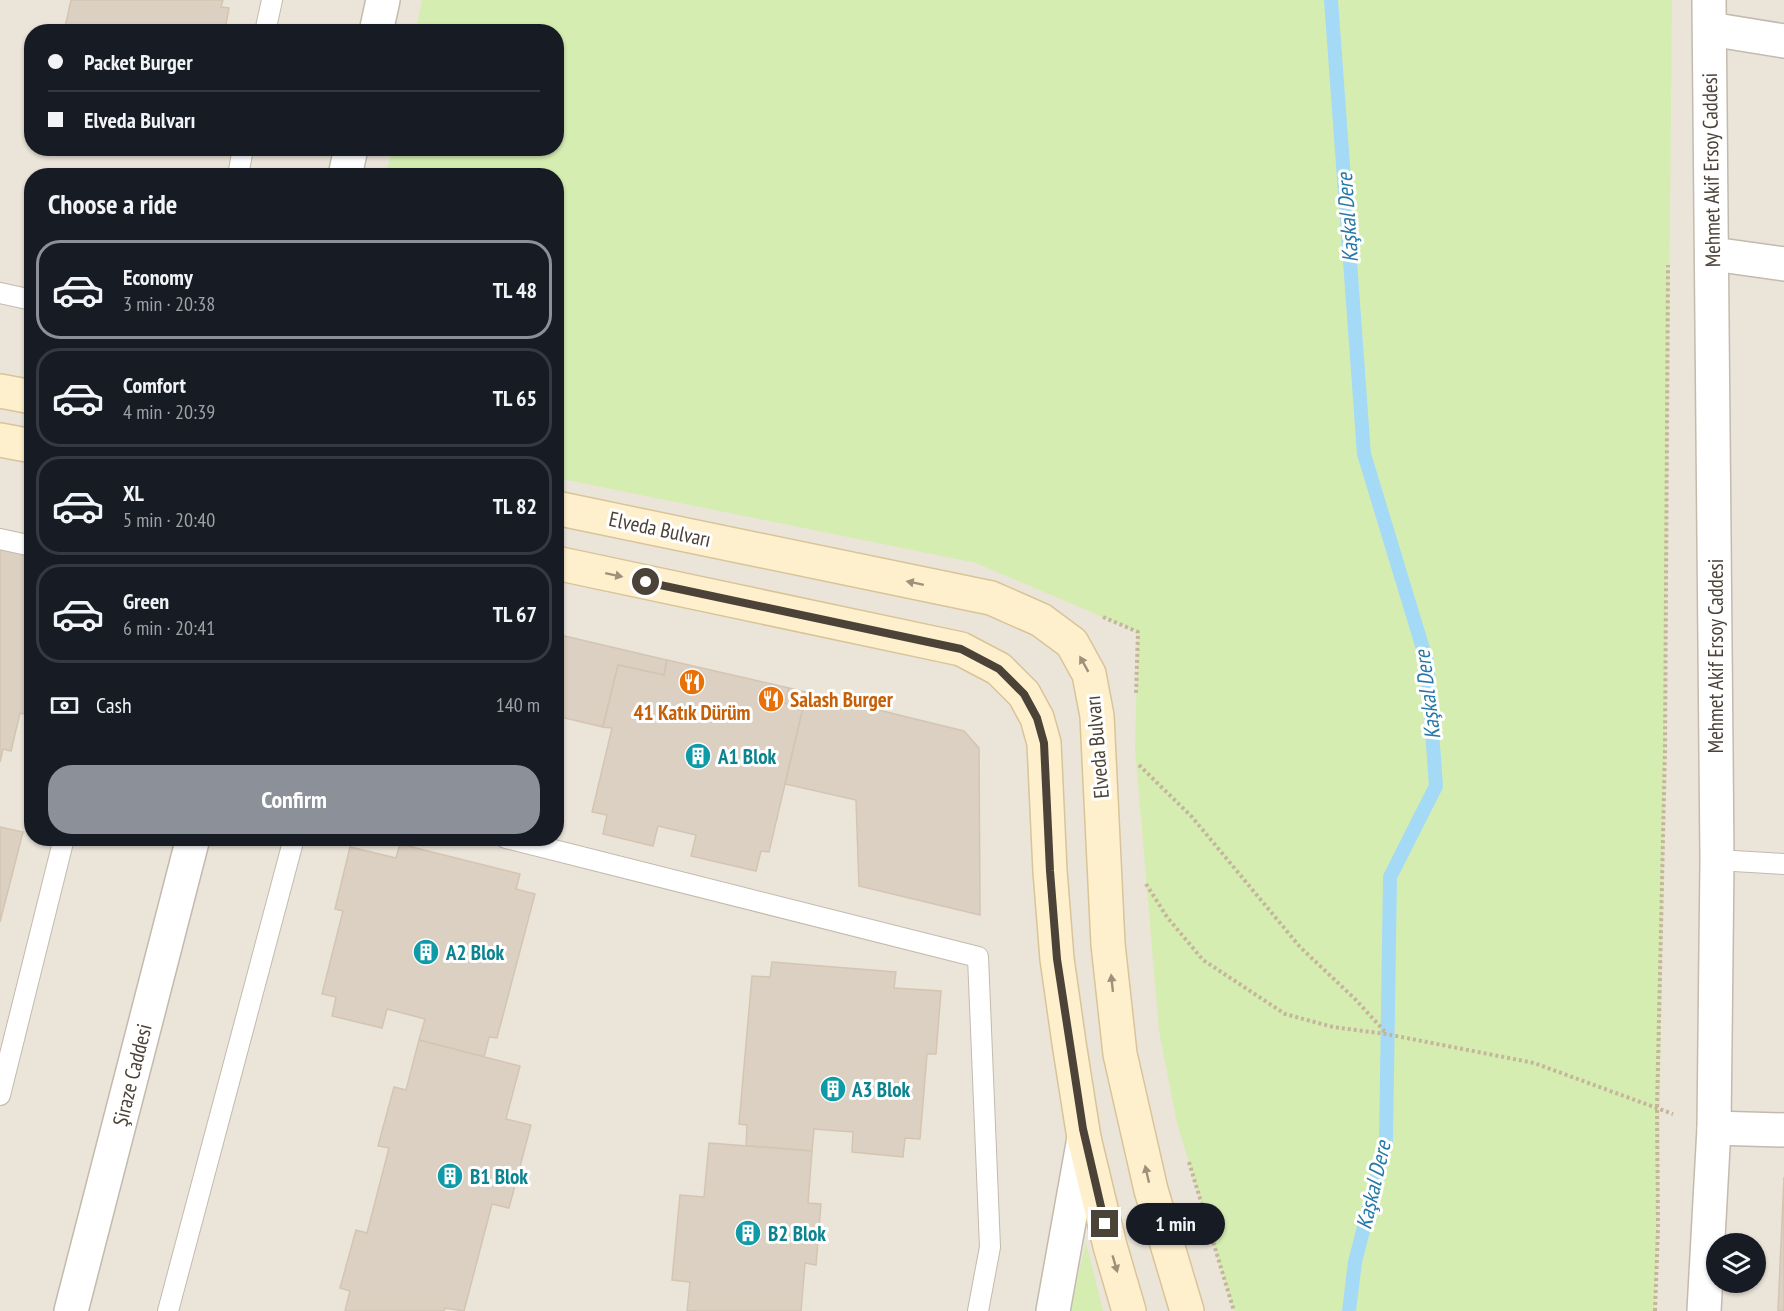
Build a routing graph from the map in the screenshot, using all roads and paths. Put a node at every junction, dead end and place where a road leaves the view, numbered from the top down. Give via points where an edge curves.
1 (272, 0) edge
2 (383, 0) edge
3 (1710, 14) edge
4 (268, 24) edge
5 (378, 24) edge
6 (1784, 40) edge
7 (1713, 254) junction
8 (1668, 264) dead end
9 (1784, 264) edge
10 (0, 293) edge
11 (24, 298) edge
12 (0, 390) edge
13 (24, 395) edge
14 (0, 440) edge
15 (24, 444) edge
16 (564, 510) edge
17 (0, 539) edge
18 (24, 544) edge
19 (564, 565) edge
20 (1098, 724) junction
21 (62, 846) edge
22 (191, 846) edge
23 (292, 846) edge
24 (538, 846) edge
25 (1717, 860) junction
26 (1784, 864) edge
27 (1141, 876) dead end
28 (1386, 1034) junction
29 (0, 1095) edge
30 (1657, 1108) junction
31 (1714, 1128) junction
32 (1784, 1130) edge
33 (1084, 1138) junction
34 (70, 1311) edge
35 (168, 1311) edge
36 (978, 1311) edge
37 (1053, 1311) edge
38 (1129, 1311) edge
39 (1187, 1311) edge
40 (1655, 1311) edge
41 (1704, 1311) edge

1 - 4 lane
2 - 5 street
3 - 6 street
3 - 7 street, Mehmet Akif Ersoy Caddesi
7 - 9 street
7 - 25 street, Mehmet Akif Ersoy Caddesi
8 - 30 path via 1665,749
10 - 11 lane
12 - 13 main road
14 - 15 main road
20 -> 16 main road, Elveda Bulvarı via 1089,674 1072,643 1041,620 991,598
17 - 18 lane
19 -> 33 main road via 961,649 999,669 1024,694 1044,743 1057,959
20 - 28 path via 1192,817 1300,948
39 -> 20 main road, Elveda Bulvarı via 1151,1190 1120,1054 1108,944
21 - 29 lane
22 - 34 street, Şiraze Caddesi
23 - 35 lane
24 - 36 lane via 978,957 990,1247
25 - 26 lane
25 - 31 street, Mehmet Akif Ersoy Caddesi
27 - 28 path via 1167,917 1203,960 1247,990 1285,1014 1333,1027
28 - 30 path via 1534,1063
30 - 31 path
30 - 40 path
31 - 32 street
31 - 41 street, Mehmet Akif Ersoy Caddesi
33 - 37 street
33 -> 38 main road

